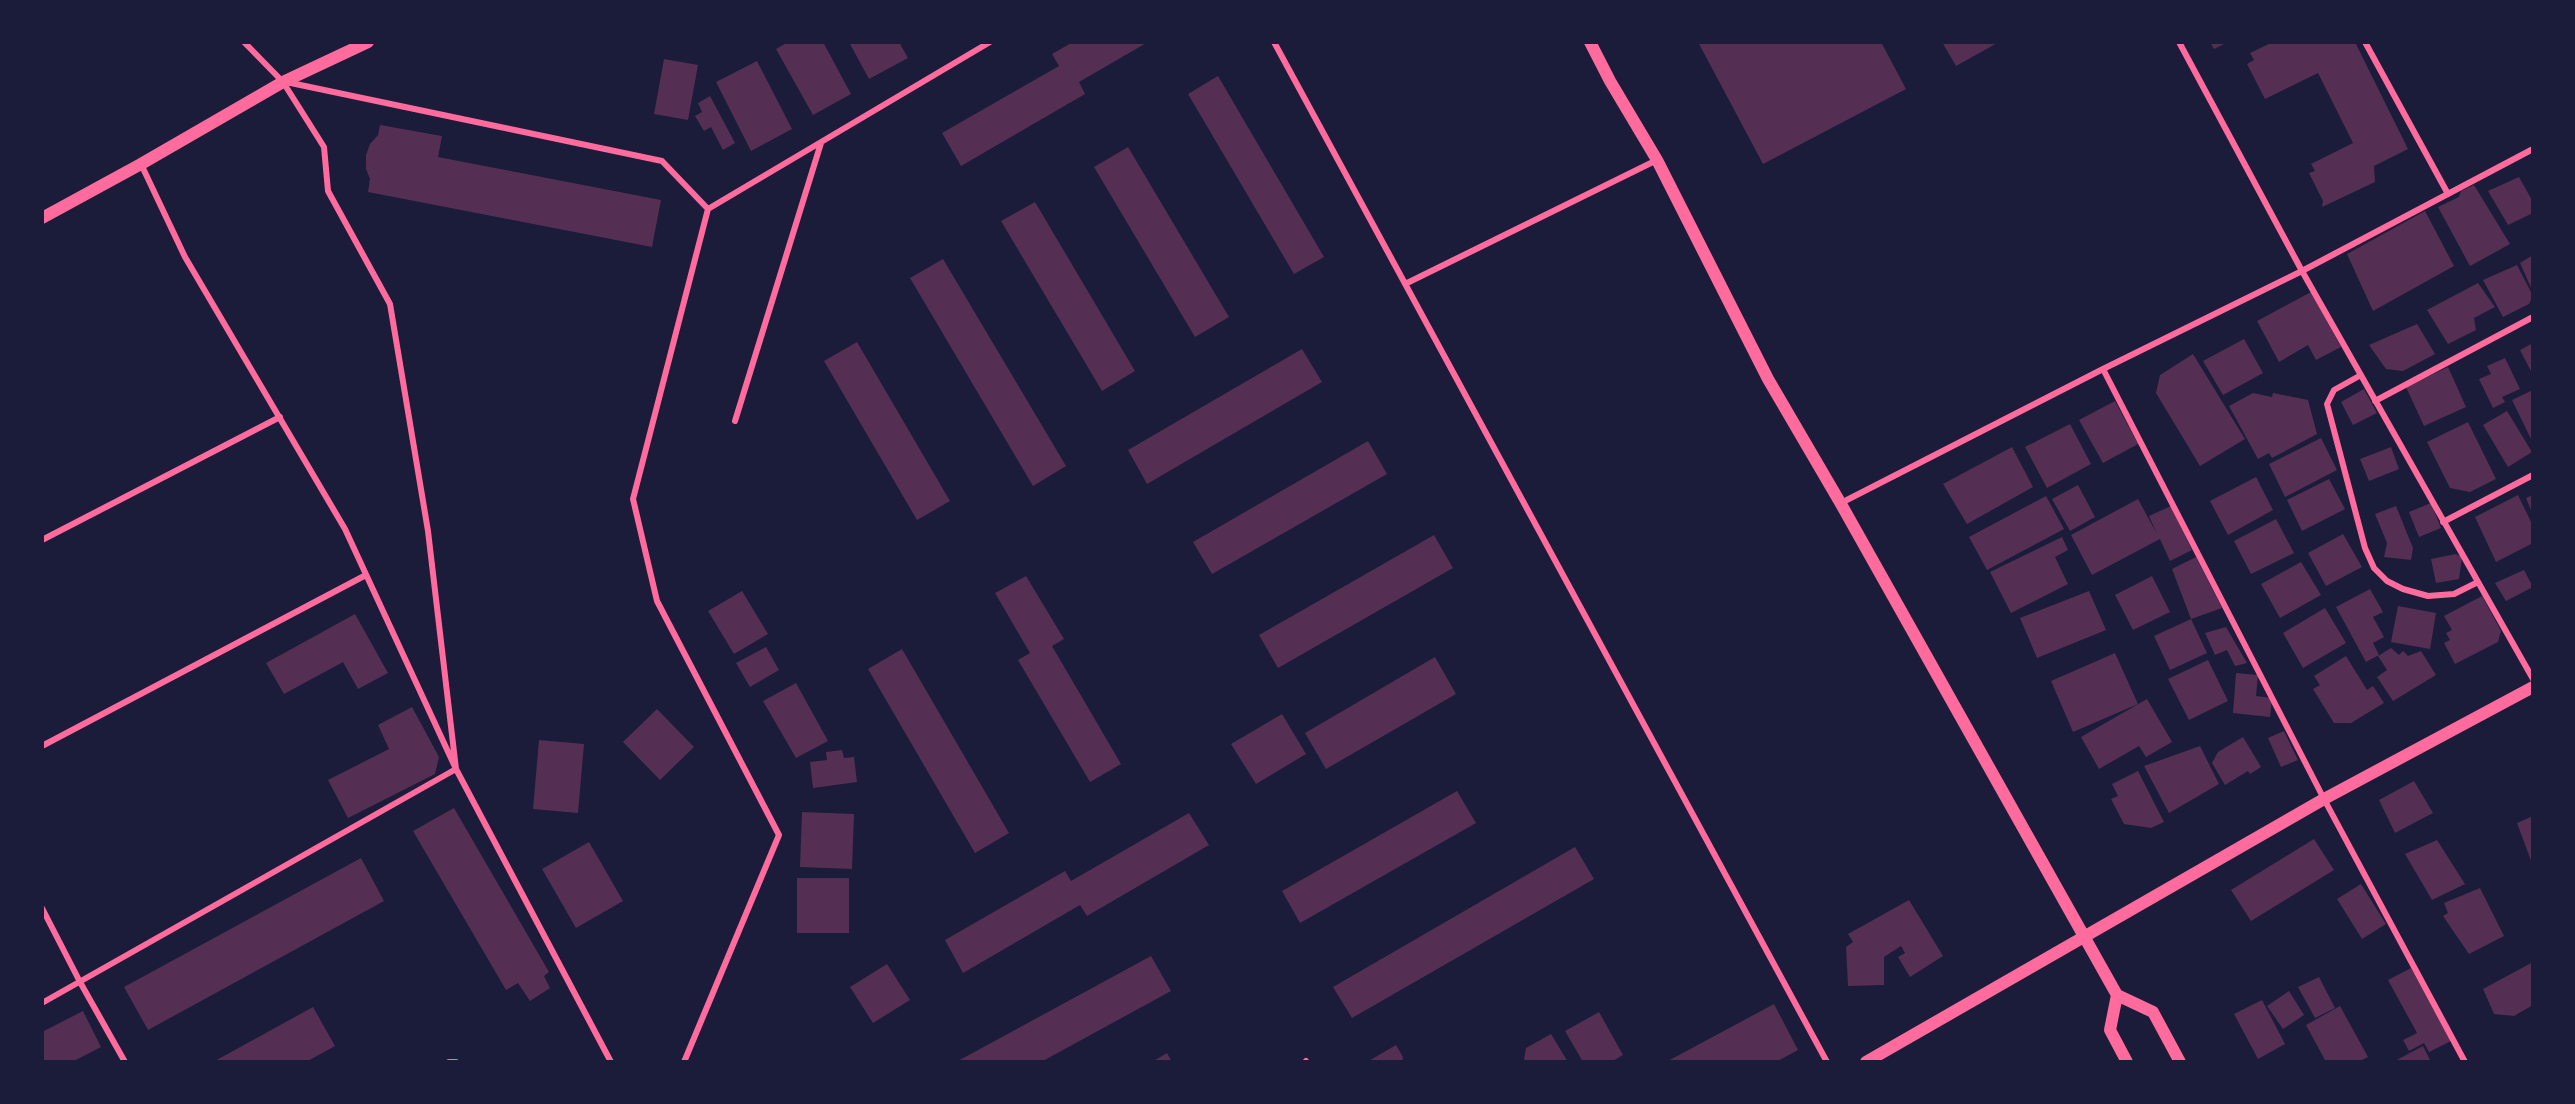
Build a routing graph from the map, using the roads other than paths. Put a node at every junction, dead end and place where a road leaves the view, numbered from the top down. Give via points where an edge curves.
1 (244, 42) edge
2 (368, 42) edge
3 (990, 42) edge
4 (1274, 42) edge
5 (1590, 42) edge
6 (2179, 42) edge
7 (2365, 42) edge
8 (283, 82) junction
9 (821, 142) junction
10 (2533, 149) edge
11 (1657, 160) junction
12 (141, 164) junction
13 (2448, 194) junction
14 (708, 208) junction
15 (42, 218) edge
16 (2302, 271) junction
17 (1405, 284) junction
18 (2533, 317) edge
19 (2103, 369) junction
20 (2361, 375) junction
21 (2375, 401) junction
22 (280, 417) junction
23 (735, 421) dead end
24 (2533, 475) edge
25 (1841, 504) junction
26 (2443, 522) junction
27 (42, 540) edge
28 (366, 575) junction
29 (2478, 582) junction
30 (2533, 679) edge
31 (2533, 687) edge
32 (42, 746) edge
33 (456, 769) junction
34 (2324, 799) junction
35 (42, 908) edge
36 (2085, 935) junction
37 (80, 982) junction
38 (2117, 995) junction
39 (42, 1003) edge
40 (125, 1062) edge
41 (449, 1062) edge
42 (456, 1062) edge
43 (611, 1062) edge
44 (684, 1062) edge
45 (1827, 1062) edge
46 (1866, 1062) edge
47 (2127, 1062) edge
48 (2180, 1062) edge
49 (2465, 1062) edge

1 - 8 street
2 - 8 main road
3 - 9 street
4 - 17 street
5 - 11 main road
6 - 16 street
7 - 13 street
8 - 12 main road
8 - 14 street via 662,161
8 - 33 street via 324,147 328,191 390,304 428,531
9 - 14 street
9 - 23 street
10 - 13 street
11 - 17 street
11 - 25 main road via 1768,379
12 - 15 main road
12 - 22 street via 185,257
13 - 16 street
14 - 44 street via 633,499 657,601 779,835
16 - 19 street
16 - 20 street
17 - 45 street
18 - 21 street
19 - 25 street
19 - 34 street
20 - 21 street
20 - 29 street via 2334,390 2327,404 2365,548 2374,568 2387,581 2428,596 2454,594
21 - 26 street
22 - 27 street
22 - 28 street via 345,529
24 - 26 street
25 - 36 main road
26 - 29 street
28 - 32 street
28 - 33 street
29 - 30 street
31 - 34 main road
33 - 37 street
33 - 43 street
34 - 36 main road
34 - 49 street
35 - 37 street
36 - 38 main road
36 - 46 main road
37 - 39 street
37 - 40 street
38 - 47 main road via 2110,1030
38 - 48 main road via 2153,1011
41 - 42 street

